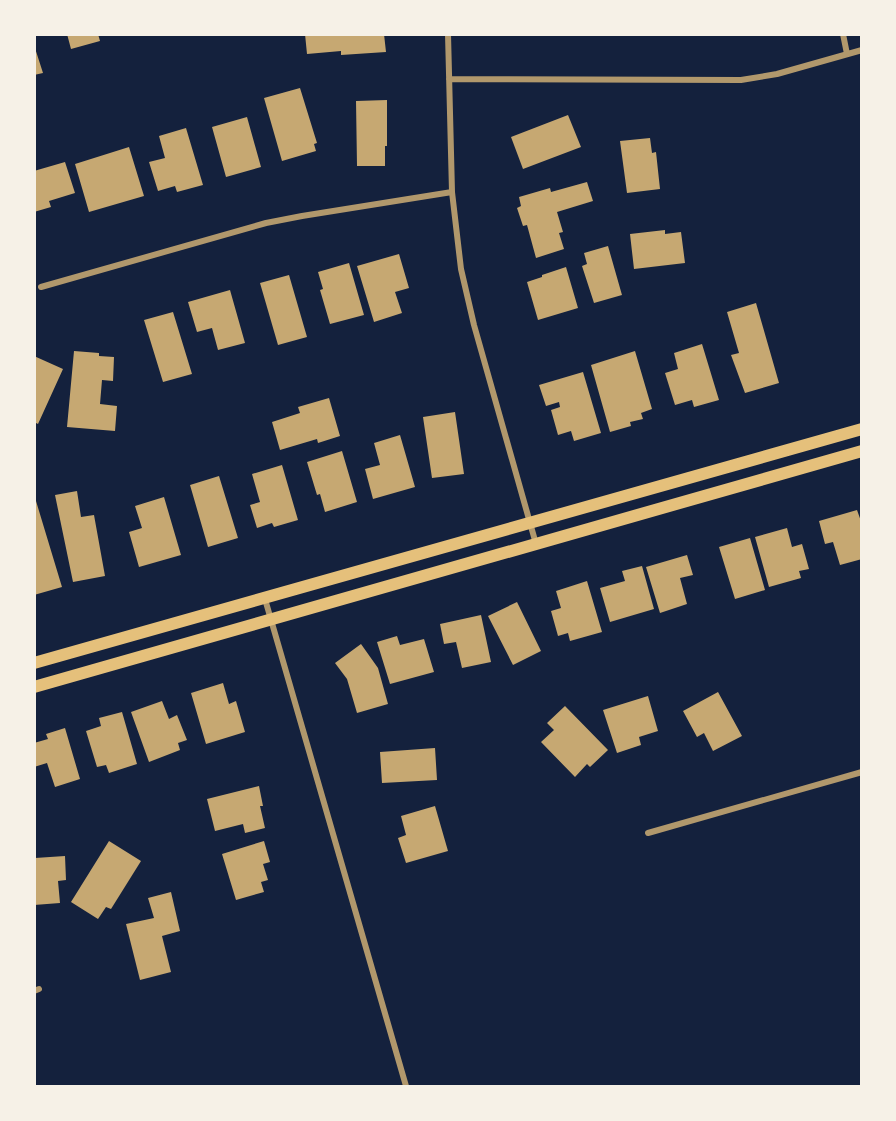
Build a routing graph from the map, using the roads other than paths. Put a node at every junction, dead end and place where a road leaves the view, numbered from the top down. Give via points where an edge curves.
1 (448, 34) edge
2 (843, 34) edge
3 (861, 50) edge
4 (847, 54) junction
5 (449, 79) junction
6 (452, 192) junction
7 (40, 287) dead end
8 (861, 429) edge
9 (861, 451) edge
10 (530, 524) junction
11 (536, 543) junction
12 (265, 599) junction
13 (272, 620) junction
14 (34, 663) edge
15 (34, 687) edge
16 (861, 772) edge
17 (648, 833) dead end
18 (406, 1086) edge

1 - 5 street
2 - 4 street
3 - 4 street
4 - 5 street via 741,80
5 - 6 street
6 - 7 street via 266,223
6 - 10 street via 461,268 474,325
8 - 10 main road
9 - 11 main road
10 - 11 street
10 - 12 main road
11 - 13 main road
12 - 13 street
12 - 14 main road
13 - 15 main road
13 - 18 street
16 - 17 street

